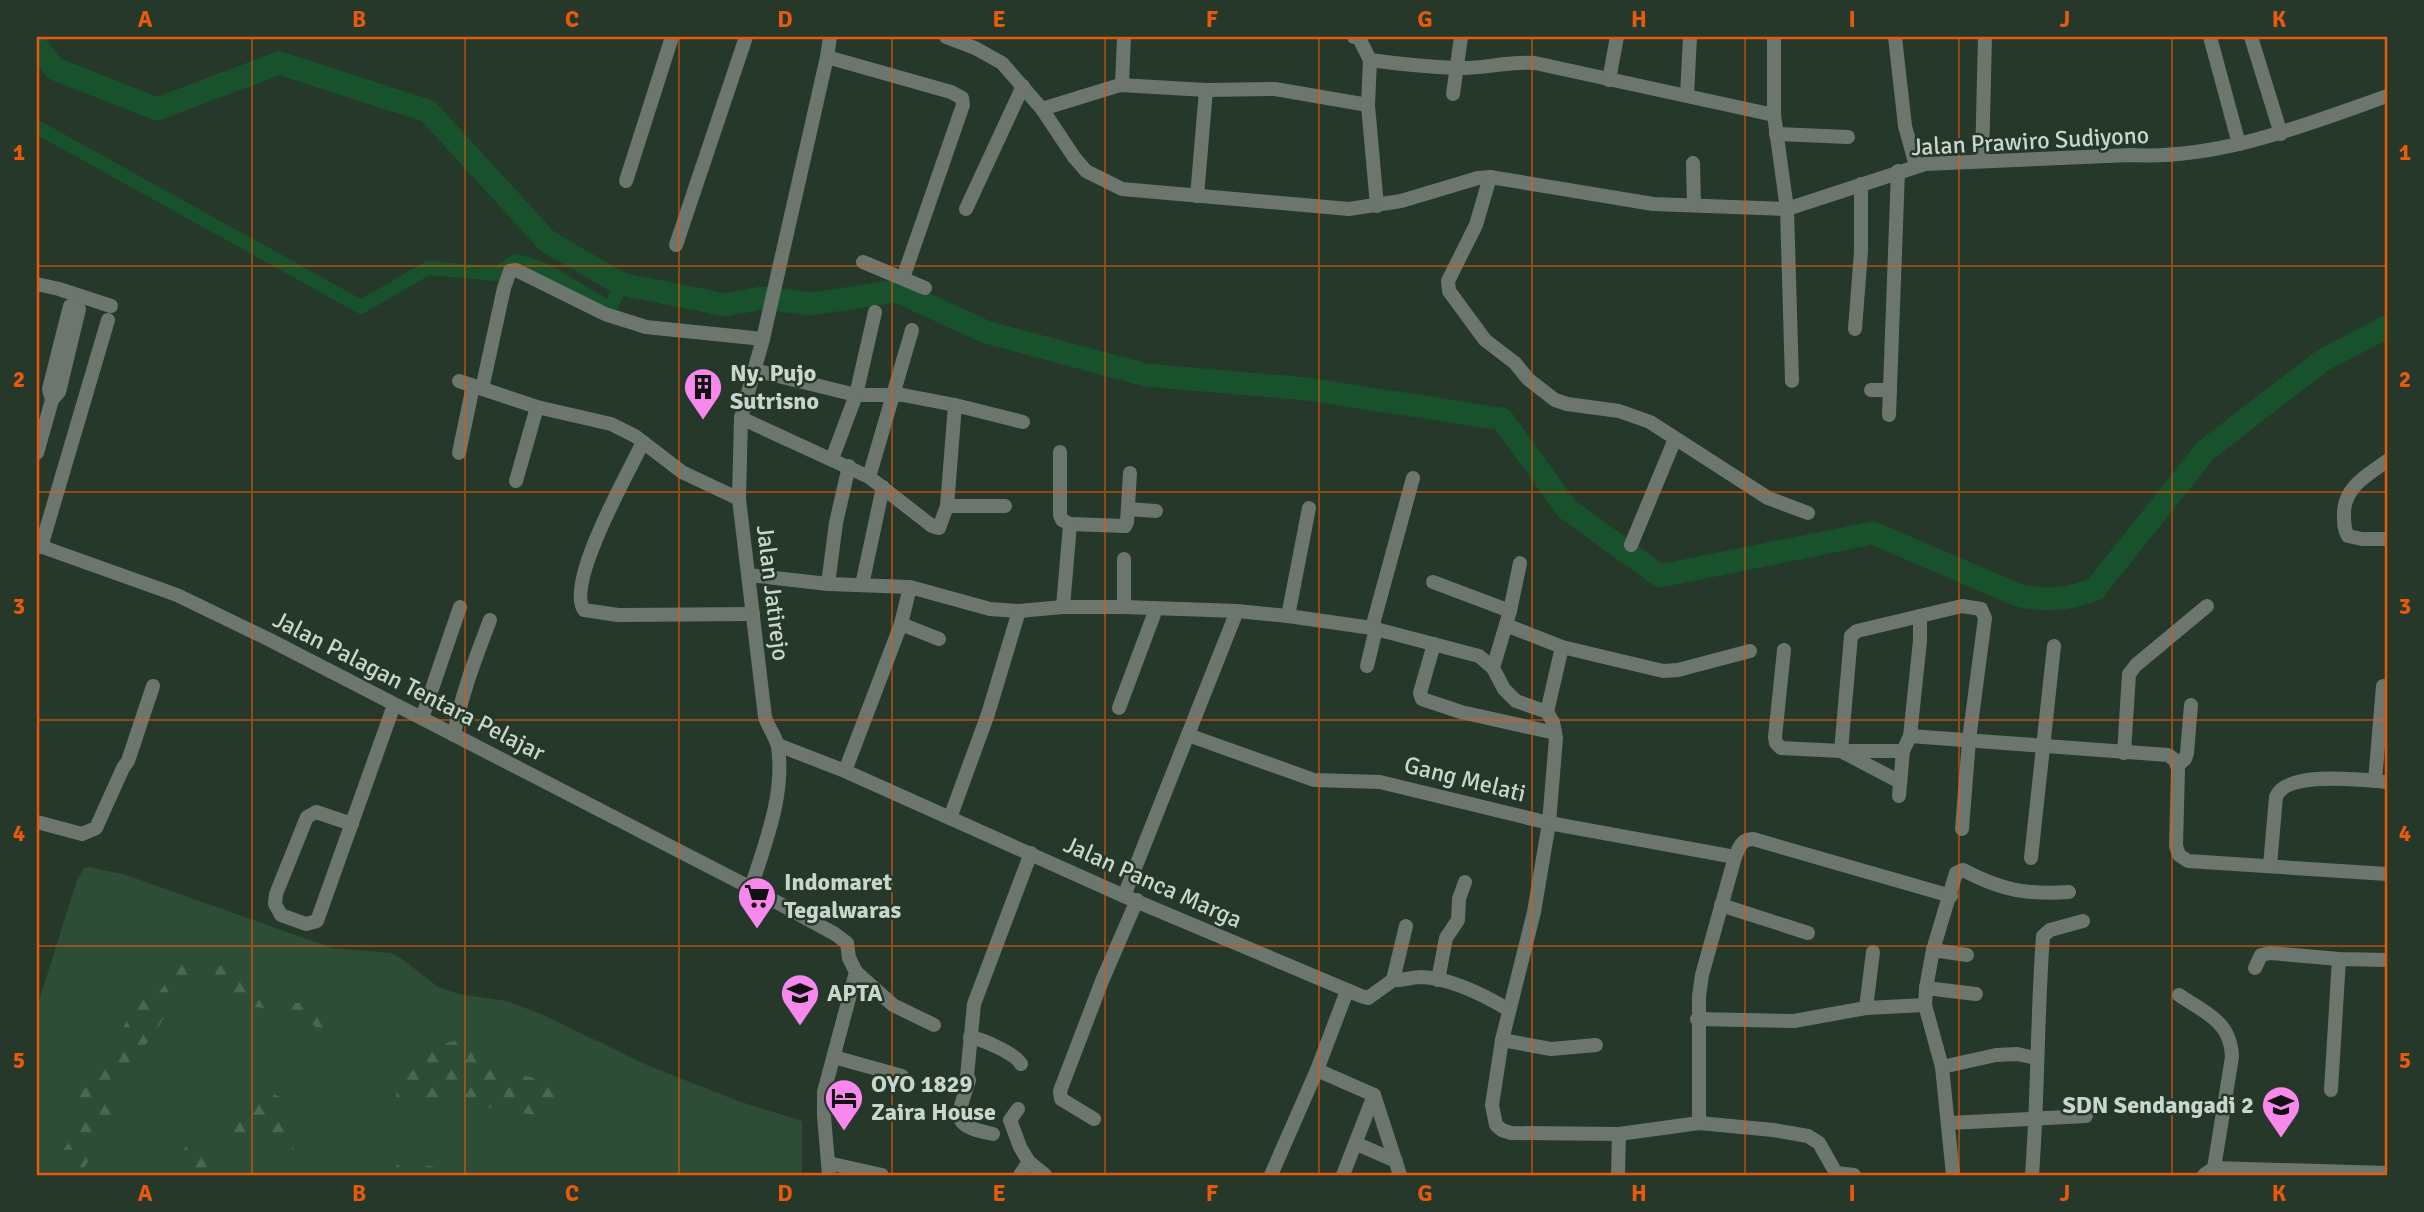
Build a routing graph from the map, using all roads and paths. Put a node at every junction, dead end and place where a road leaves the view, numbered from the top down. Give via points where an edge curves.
1 (672, 37) edge
2 (746, 37) edge
3 (830, 37) edge
4 (946, 37) edge
5 (1124, 37) edge
6 (1357, 37) edge
7 (1461, 37) edge
8 (1617, 37) edge
9 (1690, 37) edge
10 (1774, 37) edge
11 (1895, 37) edge
12 (1985, 37) edge
13 (2210, 37) edge
14 (2250, 37) edge
15 (827, 57) junction
16 (1370, 60) junction
17 (1458, 68) junction
18 (1609, 80) junction
19 (1122, 85) junction
20 (1023, 86) junction
21 (1206, 90) junction
22 (1453, 94) dead end
23 (1687, 95) junction
24 (2387, 96) edge
25 (1368, 105) junction
26 (1042, 109) junction
27 (1774, 115) junction
28 (1776, 134) junction
29 (2281, 134) junction
30 (1848, 137) dead end
31 (2239, 144) junction
32 (1982, 161) junction
33 (1693, 163) dead end
34 (1916, 166) junction
35 (1898, 171) junction
36 (1490, 177) junction
37 (625, 181) dead end
38 (1861, 184) junction
39 (1197, 196) junction
40 (1694, 205) junction
41 (1377, 206) junction
42 (966, 209) dead end
43 (1787, 209) junction
44 (676, 245) dead end
45 (863, 262) dead end
46 (903, 278) junction
47 (37, 284) edge
48 (925, 288) dead end
49 (875, 312) dead end
50 (1855, 329) dead end
51 (912, 330) dead end
52 (764, 339) junction
53 (754, 370) junction
54 (1792, 381) dead end
55 (471, 386) junction
56 (1871, 390) dead end
57 (1890, 390) junction
58 (894, 394) junction
59 (856, 395) junction
60 (37, 396) edge
61 (51, 400) junction
62 (955, 405) junction
63 (537, 407) junction
64 (1889, 415) dead end
65 (741, 418) junction
66 (1023, 422) dead end
67 (1675, 439) junction
68 (643, 442) junction
69 (1060, 452) dead end
70 (37, 453) edge
71 (459, 453) dead end
72 (832, 459) junction
73 (2387, 461) edge
74 (849, 466) junction
75 (1130, 472) dead end
76 (869, 477) junction
77 (1413, 478) dead end
78 (516, 481) dead end
79 (883, 487) junction
80 (739, 499) junction
81 (947, 506) junction
82 (1005, 506) dead end
83 (1309, 508) dead end
84 (1128, 509) junction
85 (1156, 511) dead end
86 (1808, 513) dead end
87 (1070, 524) junction
88 (2387, 539) edge
89 (1631, 545) dead end
90 (39, 546) edge
91 (1124, 559) dead end
92 (1520, 563) dead end
93 (748, 575) junction
94 (1433, 582) dead end
95 (828, 584) junction
96 (862, 585) junction
97 (911, 587) junction
98 (2207, 606) dead end
99 (460, 607) dead end
100 (1063, 607) junction
101 (1124, 607) junction
102 (1156, 609) junction
103 (1019, 611) junction
104 (1237, 611) junction
105 (753, 614) junction
106 (1288, 616) junction
107 (1920, 616) junction
108 (1508, 618) junction
109 (490, 620) dead end
110 (901, 624) junction
111 (1373, 629) junction
112 (939, 639) dead end
113 (1434, 644) junction
114 (2054, 646) dead end
115 (1562, 647) junction
116 (1784, 650) dead end
117 (1750, 651) dead end
118 (1367, 666) dead end
119 (1493, 668) junction
120 (153, 686) dead end
121 (2383, 686) dead end
122 (394, 705) junction
123 (2191, 705) dead end
124 (1119, 708) dead end
125 (1547, 712) junction
126 (422, 718) junction
127 (1555, 733) junction
128 (454, 735) junction
129 (1188, 735) junction
130 (1910, 736) junction
131 (1969, 740) junction
132 (778, 745) junction
133 (2042, 746) junction
134 (1841, 751) junction
135 (1903, 751) junction
136 (2124, 753) junction
137 (2178, 765) junction
138 (845, 771) junction
139 (2381, 782) edge
140 (950, 818) junction
141 (37, 822) edge
142 (1549, 823) junction
143 (352, 824) junction
144 (1962, 829) dead end
145 (1031, 853) junction
146 (1735, 857) junction
147 (2031, 858) dead end
148 (2270, 865) junction
149 (2387, 874) edge
150 (1465, 883) dead end
151 (751, 888) junction
152 (2069, 892) dead end
153 (1951, 896) junction
154 (1130, 898) junction
155 (1721, 905) junction
156 (2083, 922) dead end
157 (1406, 926) dead end
158 (1808, 933) dead end
159 (1933, 950) junction
160 (1873, 952) dead end
161 (1968, 955) dead end
162 (2339, 959) junction
163 (2387, 960) edge
164 (2255, 968) dead end
165 (856, 972) junction
166 (1393, 980) junction
167 (1438, 981) junction
168 (1926, 988) junction
169 (1347, 991) junction
170 (1976, 994) dead end
171 (2179, 995) dead end
172 (1925, 1005) junction
173 (1866, 1008) junction
174 (1509, 1010) junction
175 (1697, 1018) junction
176 (934, 1025) dead end
177 (970, 1037) junction
178 (1502, 1040) junction
179 (1596, 1045) dead end
180 (834, 1057) junction
181 (2036, 1058) junction
182 (1021, 1064) dead end
183 (1942, 1067) junction
184 (1317, 1070) junction
185 (902, 1076) dead end
186 (2331, 1090) dead end
187 (1374, 1095) junction
188 (1018, 1109) dead end
189 (2086, 1116) dead end
190 (2037, 1118) junction
191 (1094, 1119) dead end
192 (1699, 1123) junction
193 (1949, 1123) junction
194 (993, 1134) dead end
195 (1619, 1134) junction
196 (1357, 1144) junction
197 (1029, 1162) junction
198 (1398, 1168) edge
199 (828, 1169) edge
200 (2209, 1172) edge
201 (2387, 1173) edge
202 (1836, 1174) edge
203 (882, 1175) edge
204 (1020, 1175) edge
205 (1045, 1175) edge
206 (1271, 1175) edge
207 (1343, 1175) edge
208 (1618, 1175) edge
209 (1854, 1175) edge
210 (1953, 1175) edge
211 (2032, 1175) edge

1 - 37 street
2 - 44 street
3 - 15 street
4 - 20 street, Jalan Prawiro Sudiyono via 1002,63
5 - 19 street
6 - 16 street
7 - 17 street
8 - 18 street
9 - 23 street
10 - 27 street
11 - 34 street via 1905,126
12 - 32 street
13 - 31 street
14 - 29 street
15 - 46 street via 962,98 950,147
15 - 52 street, Jalan Jatirejo
16 - 17 street
16 - 25 street
17 - 18 street via 1535,62
17 - 22 street
18 - 23 street
19 - 21 street
19 - 26 street
20 - 26 street, Jalan Prawiro Sudiyono
20 - 42 street
21 - 25 street via 1275,89
21 - 39 street
23 - 27 street
24 - 29 street, Jalan Prawiro Sudiyono
25 - 41 street
26 - 39 street, Jalan Prawiro Sudiyono via 1086,171 1122,189
27 - 28 street
28 - 30 street
28 - 43 street
29 - 31 street, Jalan Prawiro Sudiyono
31 - 32 street, Jalan Prawiro Sudiyono via 2160,157
32 - 34 street, Jalan Prawiro Sudiyono
33 - 40 street
34 - 35 street, Jalan Prawiro Sudiyono
35 - 38 street, Jalan Prawiro Sudiyono
35 - 57 street
36 - 40 street, Jalan Prawiro Sudiyono via 1653,204
36 - 41 street, Jalan Prawiro Sudiyono
36 - 67 street via 1476,225 1448,281 1449,291 1485,340 1548,396 1567,404 1619,411 1650,422
38 - 43 street, Jalan Prawiro Sudiyono
38 - 50 street
39 - 41 street, Jalan Prawiro Sudiyono via 1349,209
40 - 43 street, Jalan Prawiro Sudiyono
43 - 54 street
45 - 46 street
46 - 48 street
47 - 90 street via 59,289 109,313
49 - 59 street
51 - 58 street
52 - 53 street, Jalan Jatirejo
52 - 55 street via 646,327 605,314 516,270 510,271
53 - 59 street
53 - 65 street, Jalan Jatirejo
55 - 63 street
55 - 71 street
56 - 57 street
57 - 64 street
58 - 59 street
58 - 62 street
58 - 76 street
59 - 72 street
60 - 61 street
61 - 61 street via 59,392 79,309 70,306 49,389
61 - 70 street
62 - 66 street
62 - 81 street
63 - 68 street via 611,425
63 - 78 street
65 - 72 street
65 - 80 street, Jalan Jatirejo
67 - 86 street via 1768,498
67 - 89 street
68 - 80 street via 682,472
68 - 105 street via 592,548 579,596 583,610 618,615
69 - 87 street via 1060,515
72 - 74 street
73 - 88 street via 2348,492 2343,504 2348,536
74 - 76 street
74 - 95 street
75 - 84 street
76 - 79 street
77 - 111 street
79 - 81 street via 936,528 941,527
79 - 96 street
80 - 93 street, Jalan Jatirejo
81 - 82 street
83 - 106 street
84 - 85 street
84 - 87 street via 1123,527
87 - 100 street
90 - 122 street, Jalan Palagan Tentara Pelajar via 177,596
91 - 101 street
92 - 108 street
93 - 95 street
93 - 105 street, Jalan Jatirejo
94 - 108 street
95 - 96 street
96 - 97 street
97 - 103 street via 989,609
97 - 110 street
98 - 136 street via 2129,674
99 - 126 street
100 - 101 street
100 - 103 street
101 - 102 street
102 - 104 street
102 - 124 street
103 - 140 street
104 - 106 street
104 - 129 street
105 - 132 street, Jalan Jatirejo via 765,717
106 - 111 street
107 - 130 street
107 - 131 street via 1962,606 1984,613
107 - 134 street via 1851,636
108 - 115 street
108 - 119 street
109 - 128 street
110 - 112 street
110 - 138 street
111 - 113 street
111 - 118 street
113 - 119 street via 1479,656
113 - 127 street via 1419,693 1422,699
114 - 133 street
115 - 117 street via 1663,671
115 - 125 street
116 - 134 street via 1776,743 1781,748
119 - 125 street via 1516,701
120 - 141 street via 128,761 96,828 82,834
121 - 139 street
122 - 126 street, Jalan Palagan Tentara Pelajar
122 - 143 street
123 - 137 street via 2187,753
125 - 127 street
126 - 128 street, Jalan Palagan Tentara Pelajar
127 - 142 street
128 - 151 street, Jalan Palagan Tentara Pelajar
129 - 142 street, Gang Melati via 1314,780 1380,782
129 - 154 street
130 - 131 street
130 - 135 street
131 - 133 street
131 - 144 street
132 - 138 street, Jalan Panca Marga
132 - 151 street, Jalan Jatirejo via 773,815
133 - 136 street
133 - 147 street
134 - 135 street
134 - 135 street via 1900,789
136 - 137 street via 2168,755
137 - 148 street via 2179,855 2197,863
138 - 140 street, Jalan Panca Marga
139 - 148 street via 2313,779 2284,787 2276,797
140 - 145 street, Jalan Panca Marga
142 - 146 street, Gang Melati
142 - 174 street via 1534,912
143 - 143 street via 317,921 306,924 281,915 276,894 307,817 316,812
145 - 154 street, Jalan Panca Marga
145 - 177 street via 974,1004
146 - 153 street via 1741,843 1753,839
146 - 155 street
148 - 149 street
150 - 167 street via 1457,923 1446,938
151 - 165 street, Jalan Palagan Tentara Pelajar via 847,943
152 - 153 street via 2003,889 1963,870 1956,873
153 - 159 street
154 - 169 street, Jalan Panca Marga
154 - 191 street via 1060,1091 1061,1099
155 - 158 street
155 - 175 street via 1702,975
156 - 181 street via 2043,936
157 - 166 street
159 - 161 street
159 - 168 street
160 - 173 street
162 - 163 street
162 - 164 street via 2270,953 2261,955
162 - 186 street
165 - 176 street via 893,1005
165 - 180 street
166 - 167 street, Jalan Panca Marga via 1422,977
166 - 169 street, Jalan Panca Marga via 1367,998
167 - 174 street, Jalan Panca Marga
168 - 170 street
168 - 172 street
169 - 184 street
171 - 200 street via 2223,1025 2232,1043
172 - 173 street
172 - 183 street
173 - 175 street via 1794,1021
174 - 178 street
175 - 192 street
177 - 182 street via 1016,1057
177 - 194 street via 969,1080 959,1116 970,1129
178 - 179 street via 1551,1049
178 - 195 street via 1492,1105 1493,1119 1502,1130
180 - 185 street
180 - 199 street via 824,1093
181 - 183 street via 1996,1055
181 - 190 street
183 - 193 street
184 - 187 street
184 - 206 street
187 - 196 street
187 - 198 street
188 - 197 street via 1010,1119
189 - 190 street
190 - 193 street
190 - 211 street
192 - 195 street
192 - 202 street via 1808,1136 1819,1143
193 - 210 street
195 - 208 street
196 - 198 street
196 - 207 street
197 - 204 street
197 - 205 street
199 - 203 street
200 - 201 street
202 - 209 street

